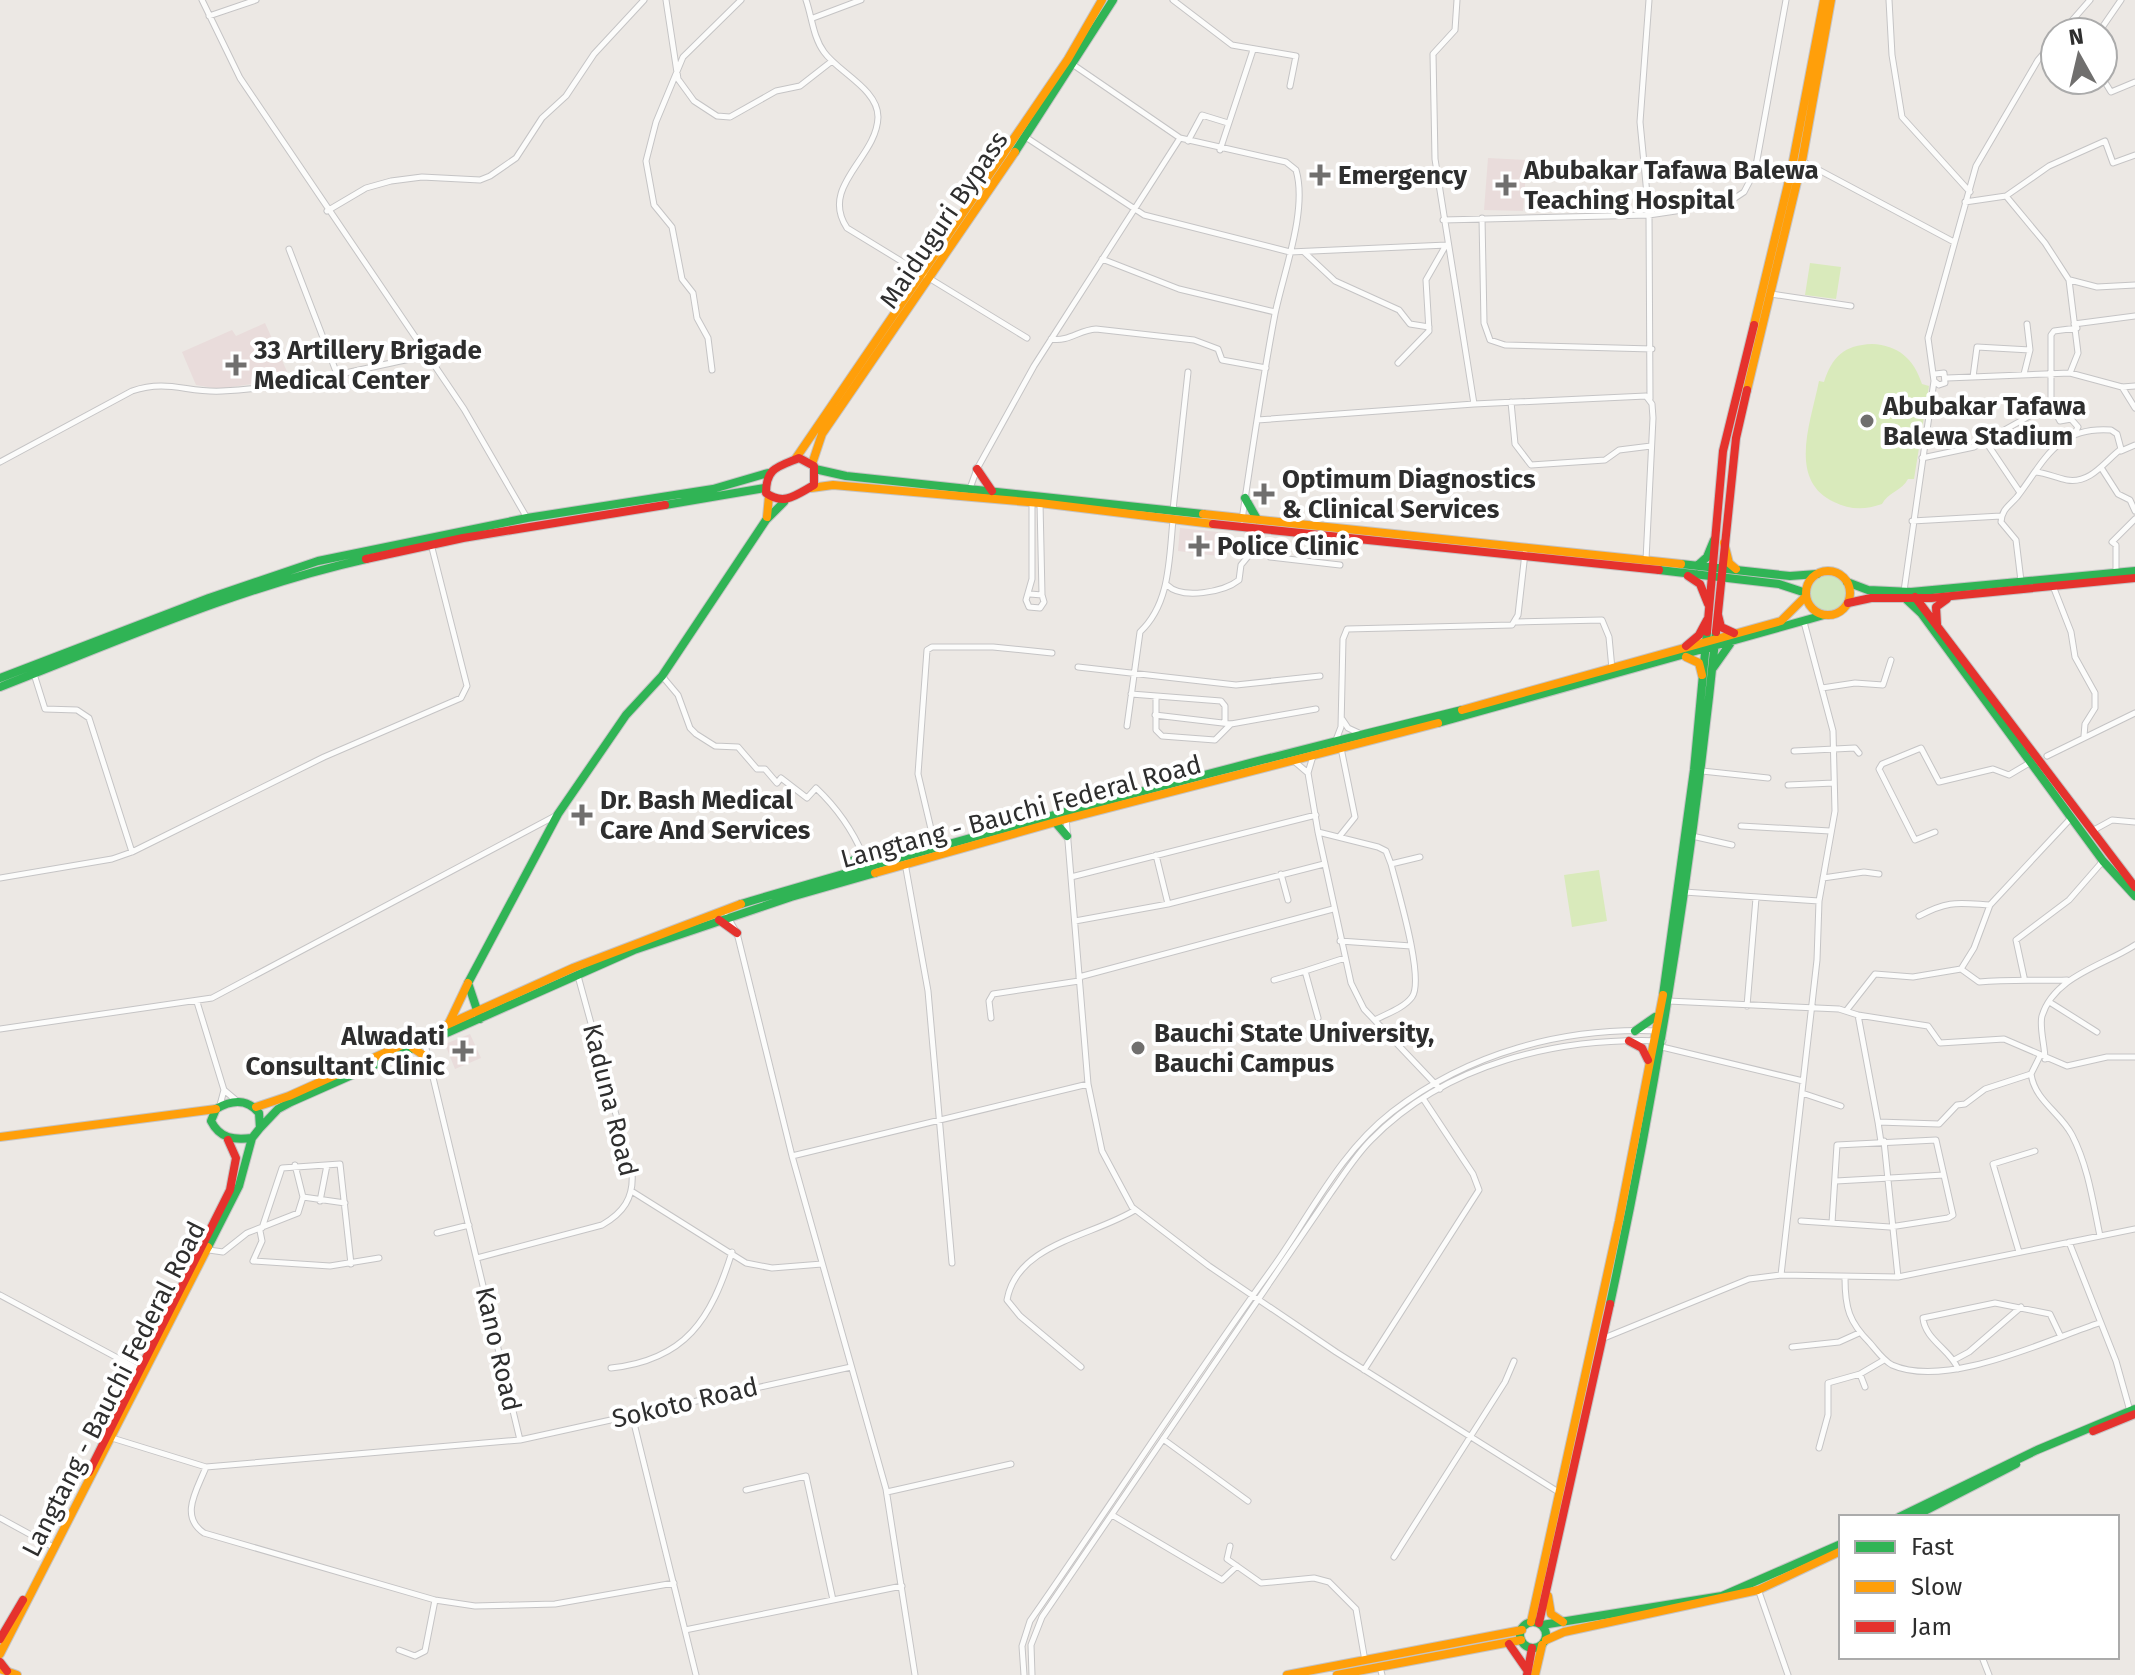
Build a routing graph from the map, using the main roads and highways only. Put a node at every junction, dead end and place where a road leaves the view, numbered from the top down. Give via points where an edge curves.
1 (1102, 0) edge
2 (1113, 0) edge
3 (1824, 0) edge
4 (1831, 0) edge
5 (1022, 135) junction
6 (1798, 160) junction
7 (925, 275) junction
8 (796, 458) junction
9 (814, 467) junction
10 (977, 469) road end
11 (768, 473) junction
12 (811, 488) junction
13 (993, 491) junction
14 (767, 492) junction
15 (968, 494) junction
16 (1245, 498) road end
17 (784, 502) junction
18 (1173, 515) junction
19 (766, 520) junction
20 (1257, 524) junction
21 (430, 540) junction
22 (1714, 540) junction
23 (1724, 543) junction
24 (1525, 553) junction
25 (1697, 566) junction
26 (1741, 571) junction
27 (2135, 571) edge
28 (1711, 572) junction
29 (1680, 573) junction
30 (1722, 573) junction
31 (1817, 574) junction
32 (2135, 578) edge
33 (1847, 582) junction
34 (1806, 595) junction
35 (1956, 595) junction
36 (1910, 596) junction
37 (1848, 603) junction
38 (1708, 604) junction
39 (1718, 615) junction
40 (1824, 615) junction
41 (1707, 620) junction
42 (1937, 624) junction
43 (1735, 638) junction
44 (1716, 643) junction
45 (1705, 646) junction
46 (1678, 654) junction
47 (65, 658) junction
48 (1713, 668) junction
49 (1702, 675) junction
50 (0, 678) edge
51 (0, 687) edge
52 (1375, 735) junction
53 (1339, 744) junction
54 (1237, 770) junction
55 (1698, 770) junction
56 (1066, 815) junction
57 (1055, 822) junction
58 (1067, 836) road end
59 (863, 855) road end
60 (847, 871) junction
61 (859, 872) junction
62 (2135, 887) edge
63 (2135, 896) edge
64 (724, 919) junction
65 (737, 933) road end
66 (1675, 936) junction
67 (468, 983) junction
68 (1657, 1014) junction
69 (478, 1015) junction
70 (449, 1023) junction
71 (1635, 1031) road end
72 (1659, 1038) junction
73 (423, 1039) junction
74 (1629, 1041) road end
75 (413, 1048) junction
76 (429, 1059) road end
77 (1649, 1062) junction
78 (218, 1107) junction
79 (256, 1107) junction
80 (199, 1113) junction
81 (211, 1121) junction
82 (260, 1128) junction
83 (0, 1137) edge
84 (252, 1138) junction
85 (228, 1140) junction
86 (143, 1371) junction
87 (2133, 1412) edge
88 (1915, 1515) edge
89 (1839, 1545) edge
90 (1839, 1552) edge
91 (1757, 1587) junction
92 (1547, 1593) junction
93 (1566, 1623) junction
94 (1537, 1624) junction
95 (1522, 1630) junction
96 (0, 1639) edge
97 (1521, 1640) junction
98 (1544, 1642) junction
99 (1506, 1643) junction
100 (1532, 1648) junction
101 (0, 1654) edge
102 (0, 1662) edge
103 (3, 1670) edge
104 (1385, 1671) edge
105 (1530, 1673) edge
106 (17, 1675) edge
107 (1287, 1675) edge
108 (1337, 1675) edge

1 - 5 main road, Maiduguri Bypass
2 - 5 main road, Maiduguri Bypass
3 - 6 main road
4 - 6 main road
5 - 7 main road, Maiduguri Bypass
6 - 22 main road via 1727,431
6 - 23 main road via 1736,438
7 - 8 main road, Maiduguri Bypass
7 - 9 main road, Maiduguri Bypass via 822,434
8 - 9 main road
8 - 11 main road
9 - 12 main road via 816,482
9 - 15 main road
10 - 13 main road
11 - 14 main road
11 - 21 main road via 713,489 527,518
12 - 15 main road
12 - 17 main road
13 - 15 main road
13 - 18 main road
14 - 17 main road
14 - 19 main road
14 - 21 main road
15 - 18 main road
16 - 20 main road
17 - 19 main road
18 - 20 main road
19 - 67 main road via 662,676 626,715 558,814
20 - 24 main road
21 - 47 main road via 226,596
22 - 25 main road
22 - 28 main road
23 - 26 main road via 1729,563
23 - 30 main road
24 - 25 main road
24 - 29 main road
25 - 28 main road
26 - 30 main road
26 - 31 main road
27 - 36 main road
28 - 29 main road
28 - 30 main road
28 - 38 main road
29 - 38 main road via 1700,584
30 - 34 main road
30 - 39 main road
31 - 33 main road via 1833,572
31 - 34 main road
32 - 35 main road
33 - 36 main road
33 - 37 main road
34 - 40 main road via 1810,607
34 - 43 main road, Langtang - Bauchi Federal Road via 1781,621
35 - 36 main road
35 - 42 main road via 1939,603
36 - 37 main road
36 - 42 main road
36 - 63 main road via 2103,861
37 - 40 main road via 1838,613
38 - 41 main road
39 - 43 main road
39 - 44 main road
40 - 43 main road, Langtang - Bauchi Federal Road
41 - 45 main road
41 - 46 main road
42 - 62 main road
43 - 44 main road, Langtang - Bauchi Federal Road
43 - 48 main road
44 - 45 main road, Langtang - Bauchi Federal Road
44 - 48 main road
45 - 46 main road, Langtang - Bauchi Federal Road
45 - 49 main road
46 - 49 main road via 1695,660
46 - 52 main road, Langtang - Bauchi Federal Road
46 - 52 main road, Langtang - Bauchi Federal Road
47 - 50 main road
47 - 51 main road
48 - 55 main road
49 - 55 main road
52 - 53 main road, Langtang - Bauchi Federal Road
52 - 53 main road, Langtang - Bauchi Federal Road via 1361,734
53 - 54 main road, Langtang - Bauchi Federal Road
53 - 54 main road, Langtang - Bauchi Federal Road via 1314,755
54 - 56 main road, Langtang - Bauchi Federal Road
55 - 66 main road
55 - 66 main road
56 - 57 main road, Langtang - Bauchi Federal Road
56 - 61 main road, Langtang - Bauchi Federal Road via 935,846
57 - 58 main road
57 - 61 main road, Langtang - Bauchi Federal Road
59 - 60 main road
60 - 61 main road, Langtang - Bauchi Federal Road
60 - 69 main road, Langtang - Bauchi Federal Road via 653,934
61 - 64 main road, Langtang - Bauchi Federal Road
64 - 65 main road
64 - 69 main road, Langtang - Bauchi Federal Road
66 - 68 main road
66 - 72 main road
67 - 69 main road
67 - 70 main road
68 - 71 main road
68 - 72 main road
69 - 70 main road, Langtang - Bauchi Federal Road
69 - 73 main road, Langtang - Bauchi Federal Road
70 - 73 main road, Langtang - Bauchi Federal Road
72 - 77 main road
72 - 92 main road via 1604,1338
73 - 75 main road, Langtang - Bauchi Federal Road
73 - 79 main road, Langtang - Bauchi Federal Road
74 - 77 main road via 1642,1048
75 - 76 main road
75 - 82 main road, Langtang - Bauchi Federal Road via 278,1109
77 - 94 main road
78 - 79 main road via 237,1101
78 - 80 main road
78 - 81 main road
79 - 82 main road
80 - 81 main road
80 - 83 main road
81 - 85 main road
82 - 84 main road, Langtang - Bauchi Federal Road
84 - 85 main road
84 - 86 main road, Langtang - Bauchi Federal Road via 239,1186
85 - 86 main road, Langtang - Bauchi Federal Road via 238,1162 230,1190
86 - 96 main road, Langtang - Bauchi Federal Road via 55,1548
86 - 101 main road, Langtang - Bauchi Federal Road
87 - 88 main road
89 - 91 main road
90 - 91 main road
91 - 93 main road
91 - 98 main road via 1564,1632
92 - 93 main road via 1551,1614
92 - 94 main road
93 - 94 main road
94 - 95 main road
94 - 98 main road
95 - 97 main road
95 - 107 main road
97 - 99 main road
97 - 100 main road
98 - 100 main road
98 - 105 main road
99 - 104 main road
99 - 105 main road via 1516,1648
100 - 105 main road
102 - 103 main road
103 - 106 main road
104 - 108 main road

